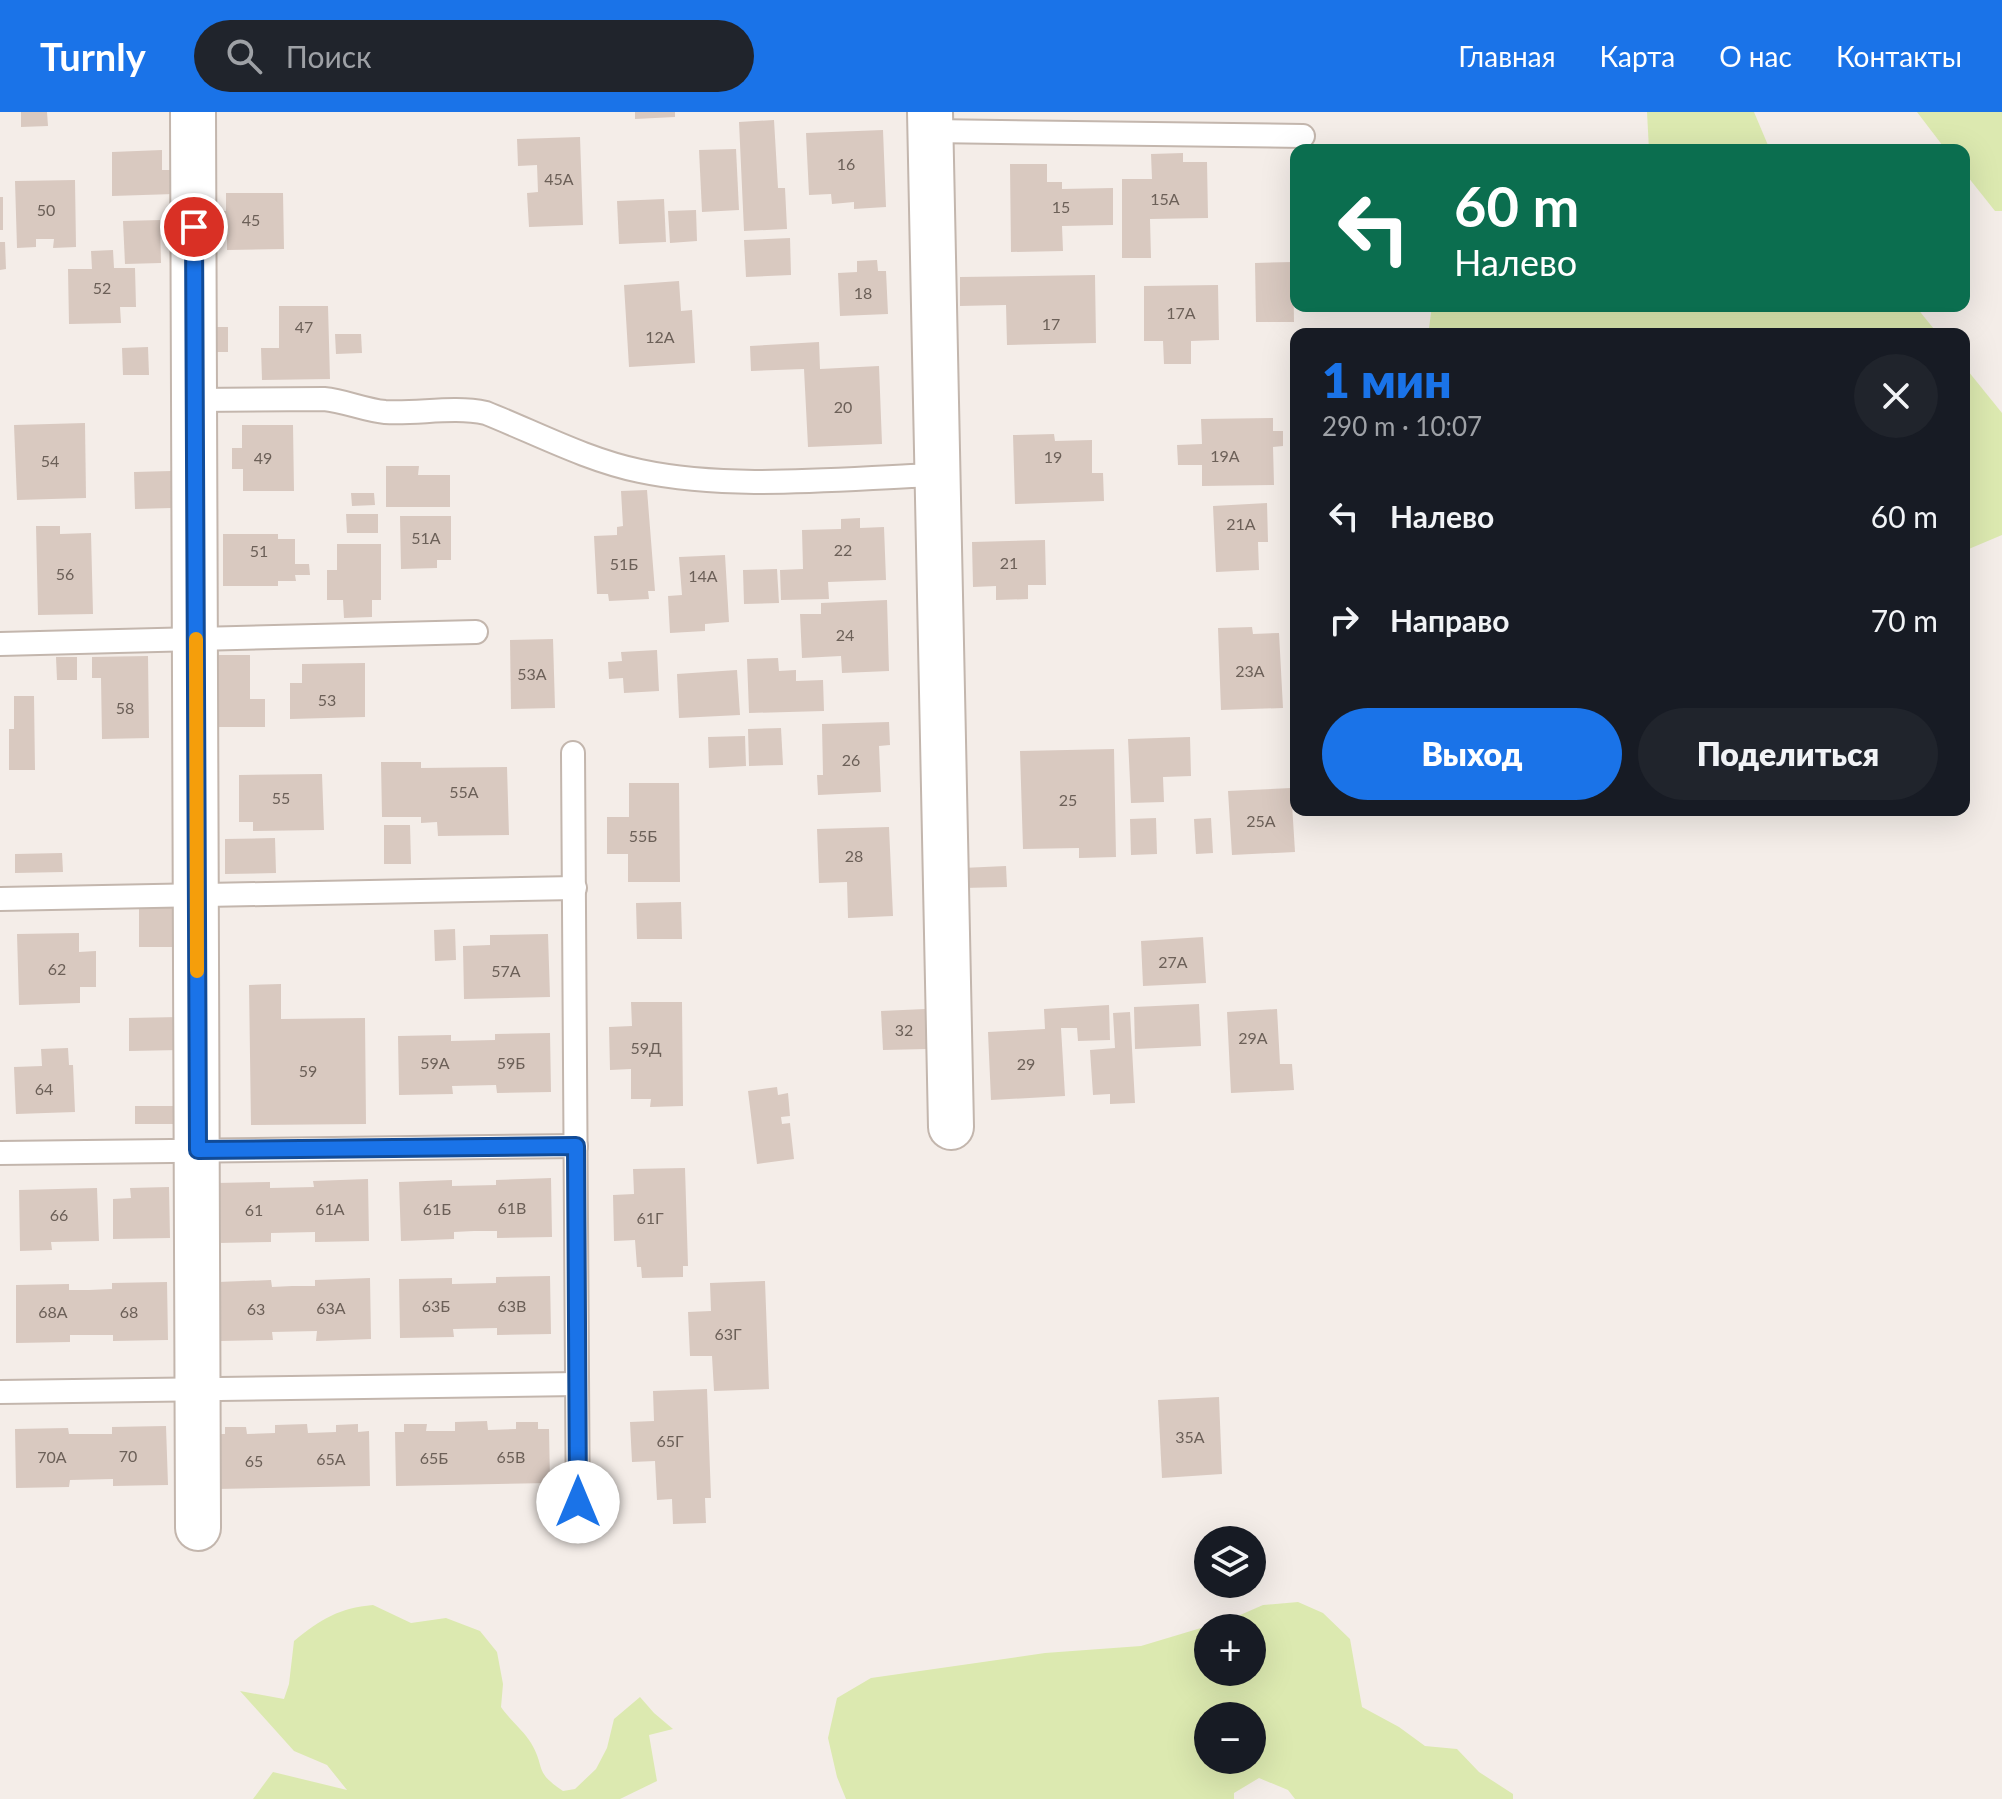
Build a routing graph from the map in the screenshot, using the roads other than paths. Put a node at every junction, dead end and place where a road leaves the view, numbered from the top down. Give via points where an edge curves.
1 (193, 112) edge
2 (930, 121) edge
3 (1303, 136) dead end
4 (195, 400) junction
5 (938, 475) junction
6 (476, 632) dead end
7 (196, 638) junction
8 (0, 644) edge
9 (573, 753) dead end
10 (575, 888) junction
11 (196, 895) junction
12 (0, 899) edge
13 (951, 1127) dead end
14 (576, 1146) junction
15 (198, 1150) junction
16 (0, 1153) edge
17 (577, 1384) junction
18 (197, 1388) junction
19 (0, 1392) edge
20 (198, 1528) dead end
21 (578, 1531) dead end

1 - 4 street
2 - 3 lane
2 - 5 street
4 - 5 lane via 324,399 389,412 468,409 604,461 700,480
4 - 7 street
5 - 13 street
6 - 7 lane
7 - 8 lane
7 - 11 street
9 - 10 lane
10 - 11 lane
10 - 14 lane
11 - 12 lane
11 - 15 street
14 - 15 lane
14 - 17 lane
15 - 16 lane
15 - 18 street
17 - 18 lane
17 - 21 lane
18 - 19 lane
18 - 20 street

